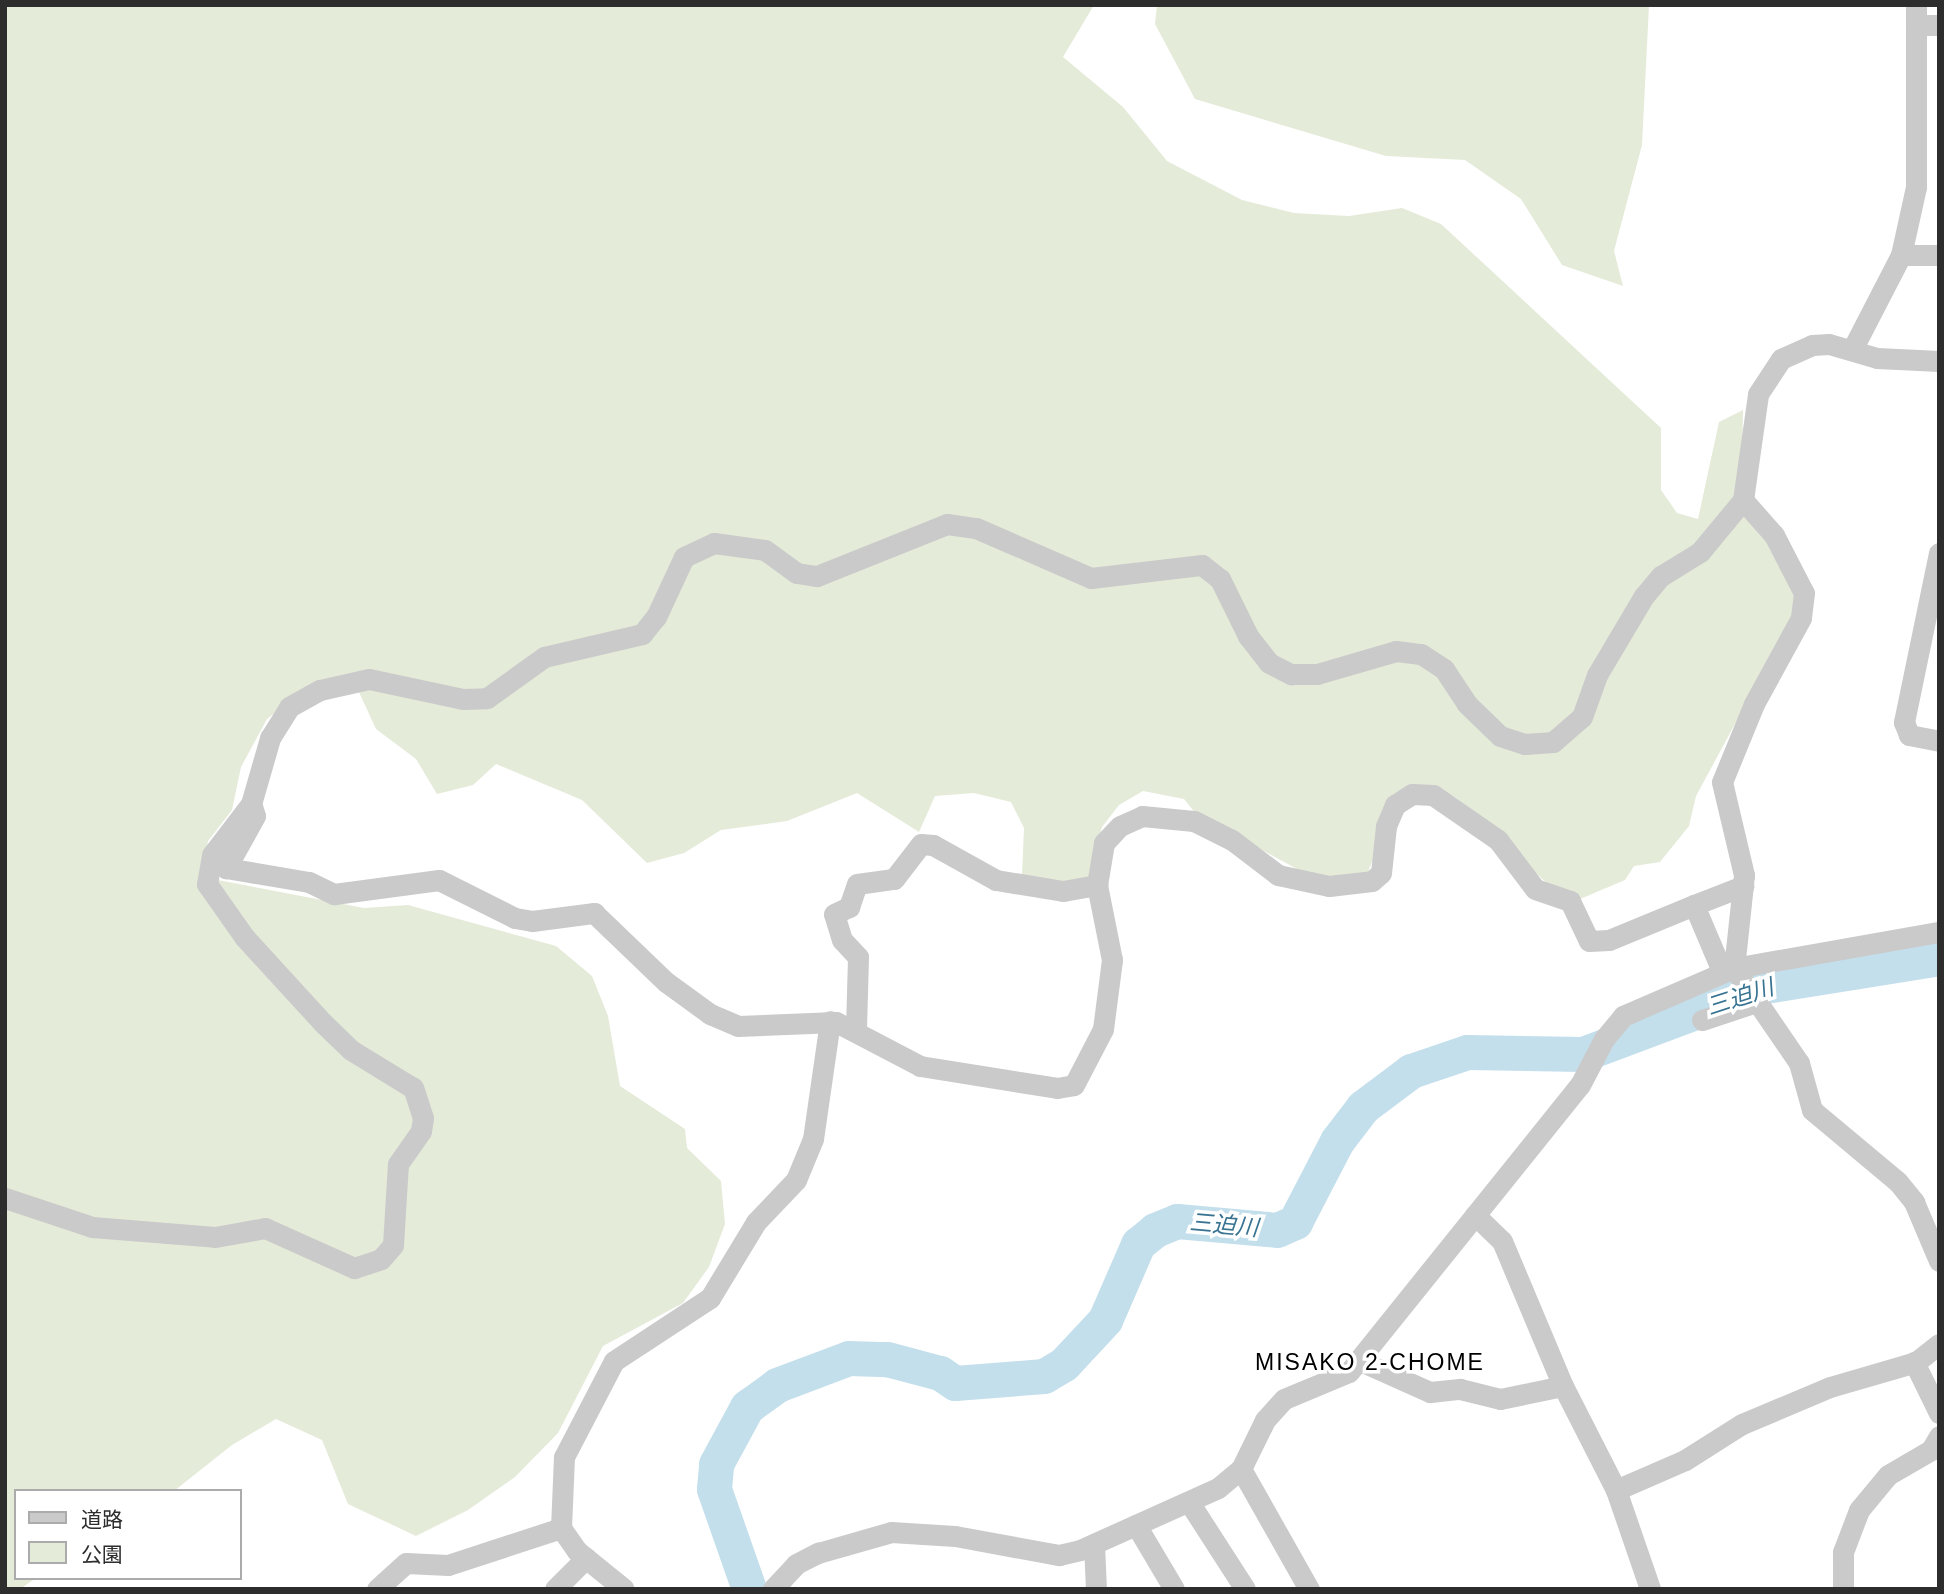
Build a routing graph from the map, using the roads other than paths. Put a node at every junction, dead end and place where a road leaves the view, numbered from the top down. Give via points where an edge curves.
1 (1916, 15) edge
2 (1939, 25) edge
3 (1902, 254) junction
4 (1939, 255) edge
5 (1853, 348) junction
6 (1939, 361) edge
7 (1743, 500) junction
8 (1939, 553) edge
9 (1939, 741) edge
10 (251, 804) junction
11 (1097, 884) junction
12 (1743, 886) junction
13 (1694, 905) junction
14 (1939, 932) edge
15 (1731, 972) junction
16 (1753, 1003) junction
17 (1702, 1020) dead end
18 (830, 1021) junction
19 (856, 1028) junction
20 (5, 1198) edge
21 (1475, 1215) junction
22 (1939, 1261) edge
23 (1939, 1344) edge
24 (1359, 1360) junction
25 (1914, 1362) junction
26 (1563, 1386) junction
27 (1939, 1413) edge
28 (1939, 1436) edge
29 (1241, 1469) junction
30 (1616, 1490) junction
31 (1189, 1502) junction
32 (1136, 1525) junction
33 (561, 1528) junction
34 (1094, 1544) junction
35 (586, 1558) junction
36 (377, 1589) edge
37 (555, 1589) edge
38 (624, 1589) edge
39 (773, 1589) edge
40 (1096, 1589) edge
41 (1174, 1589) edge
42 (1245, 1589) edge
43 (1309, 1589) edge
44 (1650, 1589) edge
45 (1843, 1589) edge

1 - 2 street
1 - 3 street via 1916,187
3 - 4 street
3 - 5 street
5 - 6 street via 1877,358
5 - 7 street via 1812,345 1781,359 1758,394
7 - 10 street via 1700,552 1661,576 1644,596 1597,675 1582,718 1553,742 1525,744 1500,736 1467,704 1444,669 1421,654 1396,651 1317,674 1291,674 1269,663 1248,636 1220,579 1202,565 1091,578 976,528 947,524 817,576 797,573 765,550 714,543 684,557 656,617 642,634 544,657 487,698 463,699 369,679 320,690 289,707 270,738
7 - 12 street via 1774,535 1804,593 1801,618 1754,704 1722,782
8 - 9 street via 1904,722 1909,735
10 - 18 street via 255,816 226,868 309,882 334,894 439,880 515,918 533,921 593,913 666,982 710,1014 764,1029
10 - 20 street via 212,855 207,884 213,897 323,1023 351,1050 392,1070 418,1098 421,1131 404,1153 396,1177 393,1245 381,1259 354,1268 265,1228 215,1237 92,1227
11 - 13 street via 1104,843 1130,820 1156,815 1208,827 1287,878 1329,886 1372,881 1381,873 1390,813 1401,798 1424,793 1456,807 1490,833 1535,888 1570,901 1589,941 1609,940
11 - 19 street via 1063,891 996,880 933,845 921,844 894,879 857,884 849,907 835,914 842,940 858,957
11 - 19 street via 1112,960 1109,994 1103,1029 1074,1085 1057,1088 920,1066
12 - 13 street
12 - 15 street
13 - 15 street
14 - 15 street
15 - 16 street
15 - 21 street via 1636,1008 1604,1039 1591,1065
16 - 17 street
16 - 22 street via 1799,1063 1812,1110 1898,1182 1914,1202
18 - 19 street
18 - 33 street via 813,1139 796,1180 756,1222 710,1298 614,1361 564,1457
21 - 24 street
21 - 26 street via 1502,1241
23 - 25 street
24 - 26 street via 1430,1392 1460,1389 1500,1399
24 - 29 street via 1349,1372 1300,1389 1274,1408
25 - 27 street
25 - 30 street via 1760,1416 1685,1460
26 - 30 street
28 - 45 street via 1931,1450 1888,1475 1859,1510 1843,1552
29 - 31 street
29 - 43 street
30 - 44 street
31 - 32 street
31 - 42 street
32 - 34 street
32 - 41 street
33 - 35 street
33 - 36 street via 448,1565 406,1563
34 - 39 street via 1059,1555 955,1536 891,1532 807,1559
34 - 40 street
35 - 37 street
35 - 38 street

